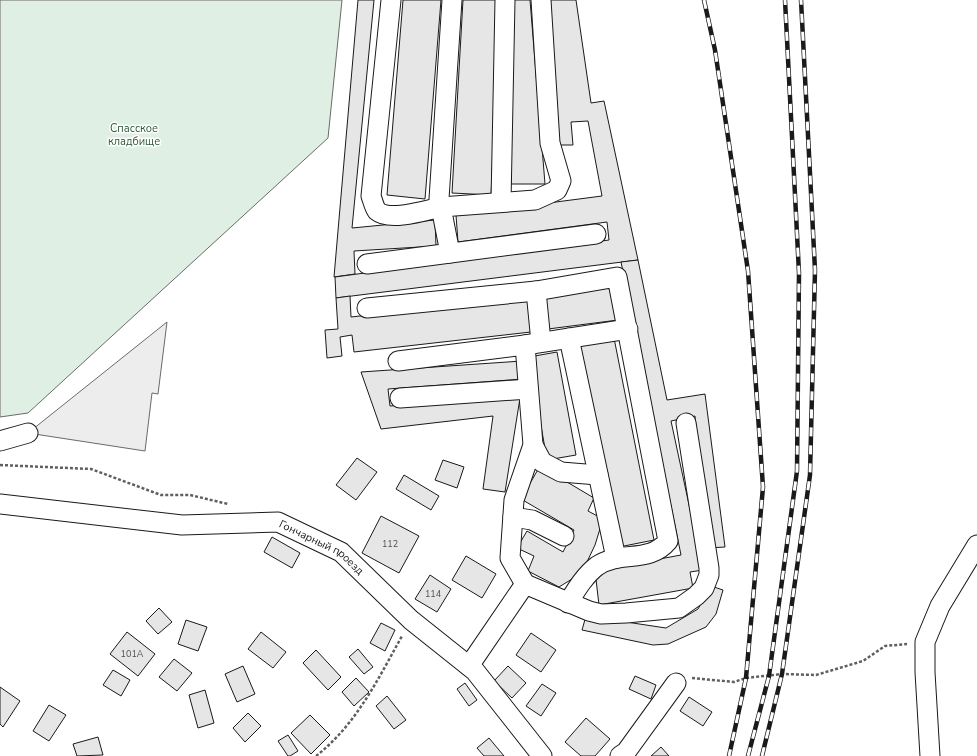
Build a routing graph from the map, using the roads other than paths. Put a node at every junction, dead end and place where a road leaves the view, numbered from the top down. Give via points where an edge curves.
1 (391, 0) edge
2 (452, 0) edge
3 (505, 0) edge
4 (541, 0) edge
5 (501, 202) junction
6 (441, 207) junction
7 (596, 234) dead end
8 (450, 253) junction
9 (367, 264) dead end
10 (536, 291) junction
11 (368, 308) dead end
12 (628, 329) junction
13 (569, 338) junction
14 (533, 344) junction
15 (398, 361) dead end
16 (528, 389) junction
17 (400, 398) dead end
18 (686, 424) dead end
19 (28, 433) dead end
20 (0, 441) edge
21 (533, 445) junction
22 (598, 475) junction
23 (0, 504) edge
24 (513, 517) junction
25 (564, 536) dead end
26 (977, 545) edge
27 (616, 558) junction
28 (525, 584) junction
29 (568, 603) junction
30 (469, 666) junction
31 (676, 683) road end
32 (542, 756) edge
33 (620, 756) edge
34 (930, 756) edge

1 - 6 street via 371,196 377,210 382,214 403,215
2 - 6 street via 439,199
3 - 5 street
4 - 5 street via 550,143 561,181 557,190 535,200
5 - 6 street
6 - 8 street
7 - 8 street
8 - 9 street
10 - 11 street
10 - 12 street via 617,277
10 - 14 street
12 - 13 street
12 - 27 street via 668,541 661,549 649,555
13 - 14 street
13 - 22 street
14 - 15 street
14 - 16 street
16 - 17 street
16 - 21 street
18 - 29 street via 709,575 704,588 679,608 601,614
19 - 20 street
21 - 22 street via 542,462 561,472
21 - 24 street via 514,500
22 - 27 street
23 - 30 street, Гончарный проезд via 182,525 278,522 341,552 411,620
24 - 25 street via 532,520
24 - 28 street via 510,558
26 - 34 street via 940,606 925,642
27 - 29 street via 592,570
28 - 29 street
28 - 30 street
30 - 32 street, Гончарный проезд
31 - 33 street via 626,752

